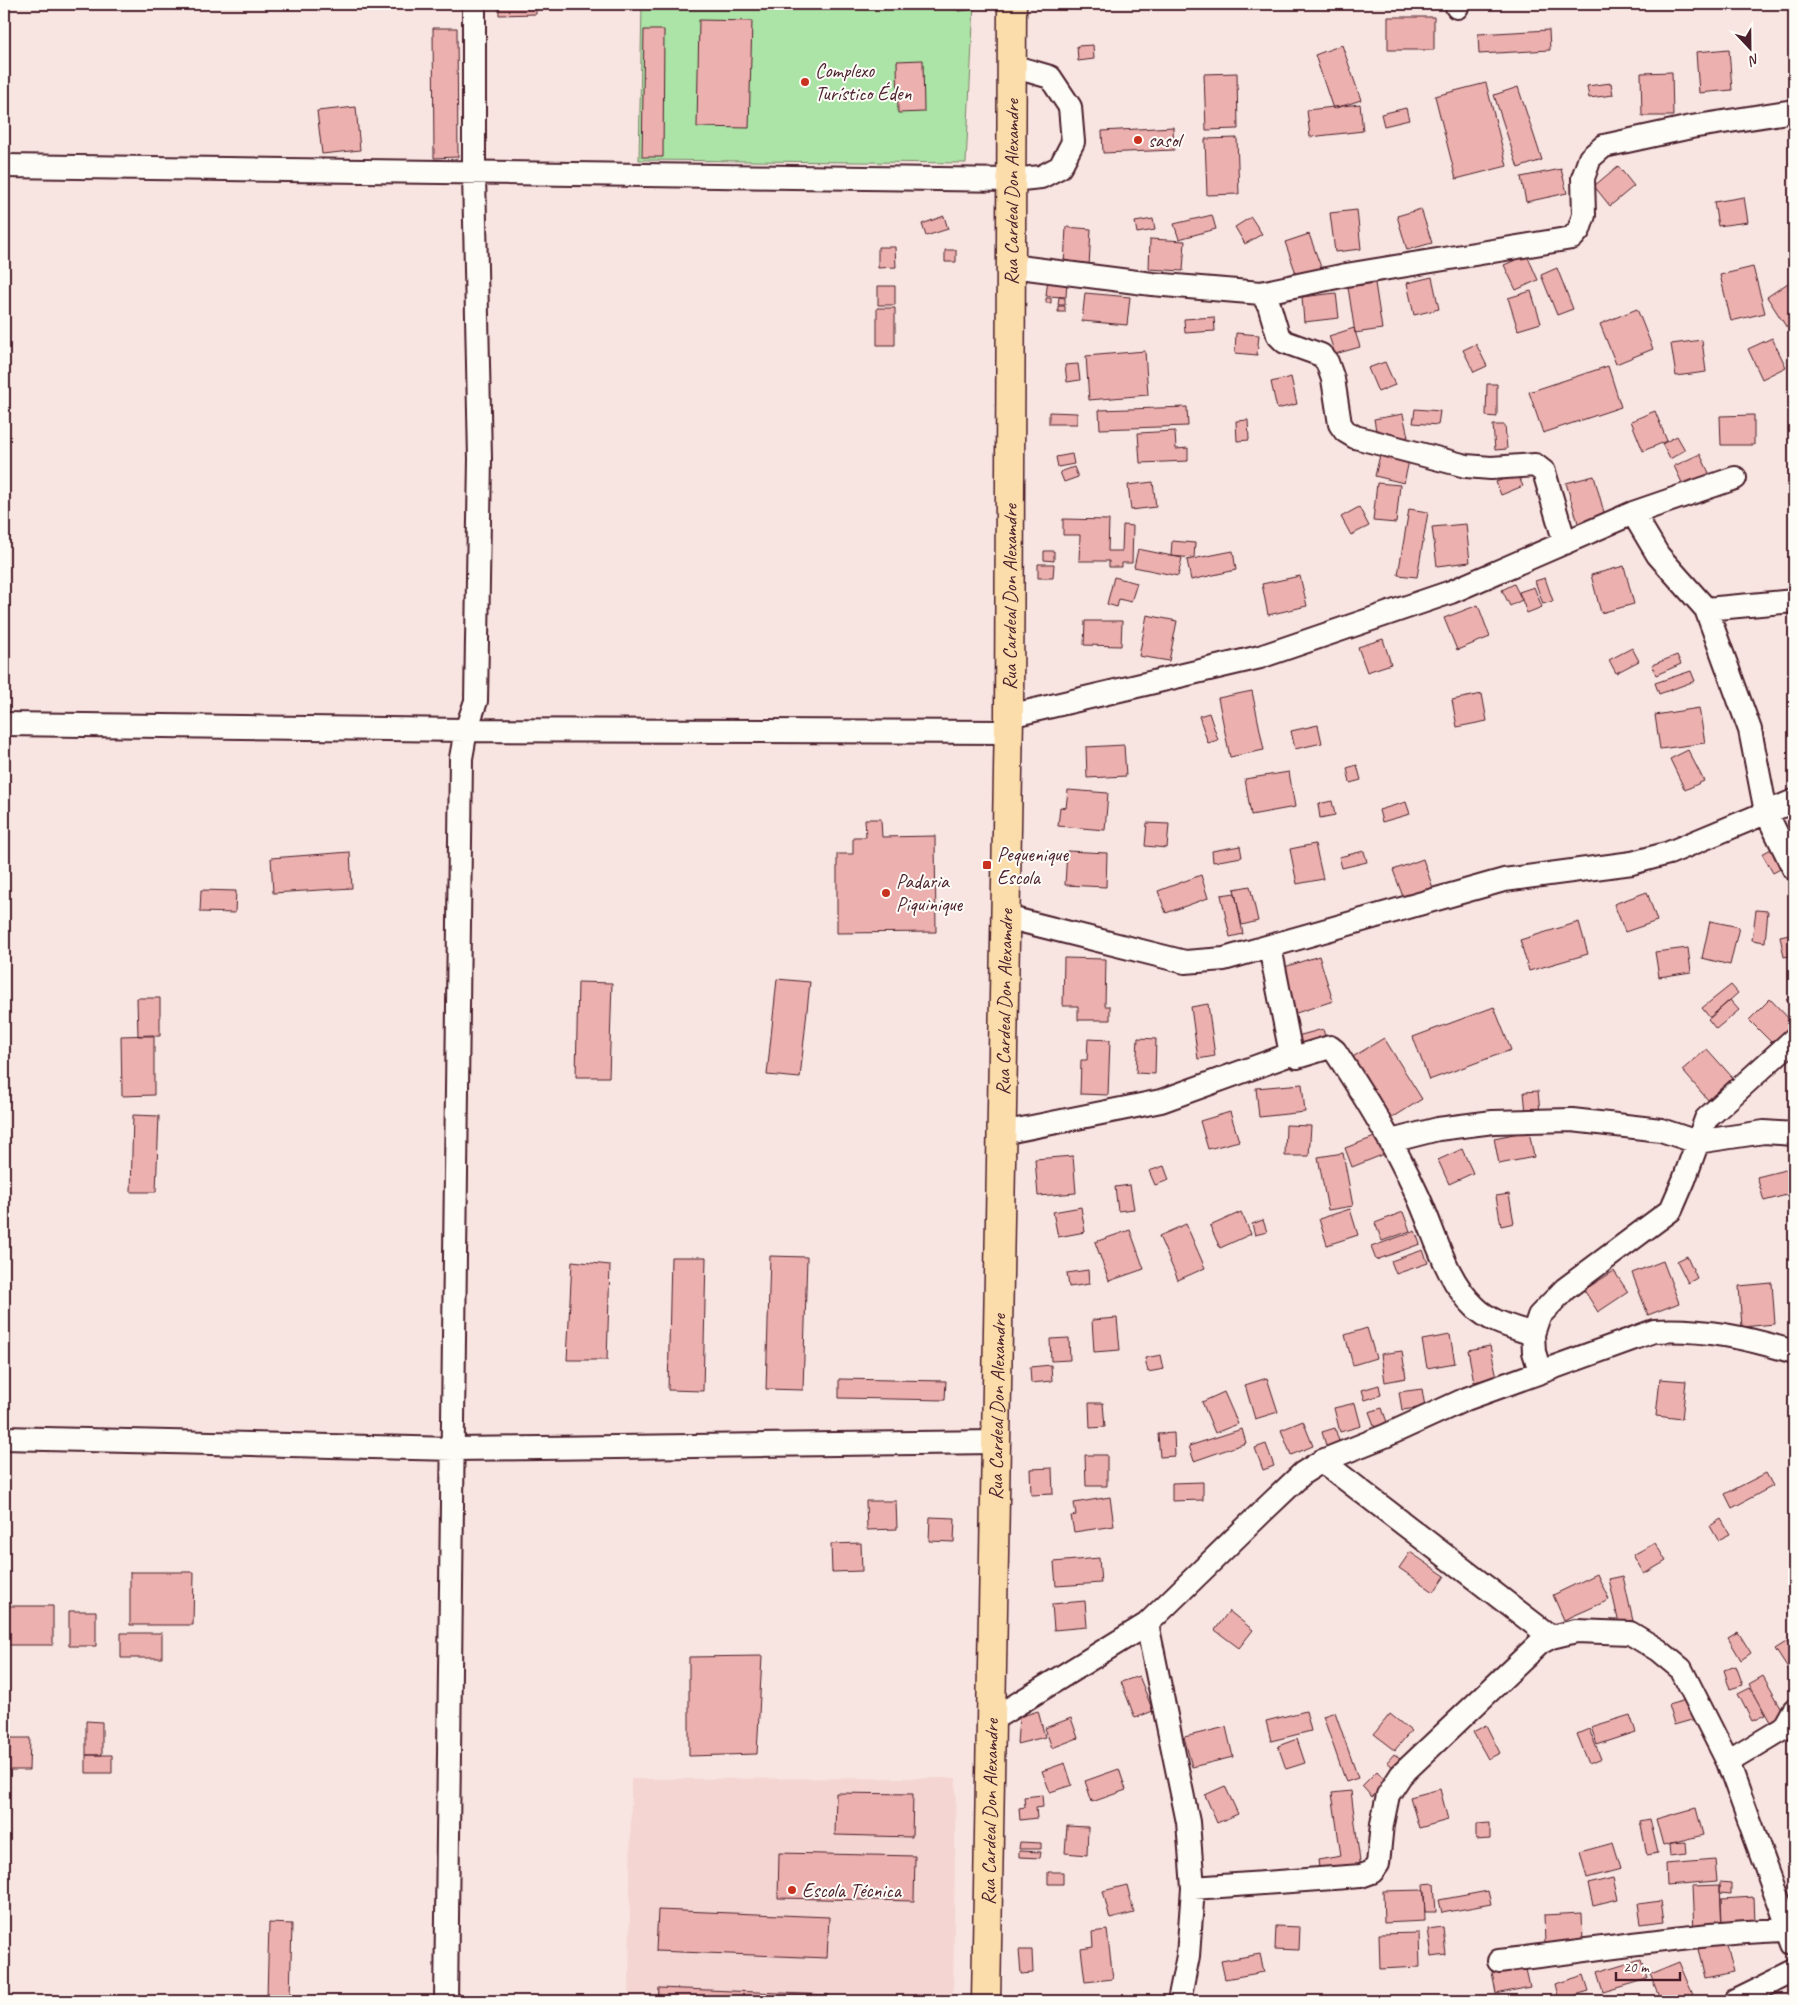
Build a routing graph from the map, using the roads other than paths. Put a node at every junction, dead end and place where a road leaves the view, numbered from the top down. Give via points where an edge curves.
1 (474, 4) edge
2 (1012, 4) edge
3 (1012, 66) junction
4 (1794, 111) edge
5 (4, 166) edge
6 (474, 174) junction
7 (1011, 180) junction
8 (1011, 266) junction
9 (1261, 293) junction
10 (1735, 478) dead end
11 (1633, 514) junction
12 (1564, 543) junction
13 (1794, 601) edge
14 (1706, 609) junction
15 (4, 724) edge
16 (1008, 724) junction
17 (466, 730) junction
18 (1794, 801) edge
19 (1766, 812) junction
20 (1794, 869) edge
21 (1006, 917) junction
22 (1270, 947) junction
23 (1794, 1039) edge
24 (1291, 1054) junction
25 (1002, 1133) junction
26 (1794, 1134) edge
27 (1391, 1141) junction
28 (1697, 1142) junction
29 (1533, 1334) junction
30 (1794, 1352) edge
31 (1540, 1371) junction
32 (4, 1438) edge
33 (996, 1442) junction
34 (454, 1449) junction
35 (1322, 1461) junction
36 (1147, 1624) junction
37 (1552, 1637) junction
38 (1794, 1710) edge
39 (990, 1721) junction
40 (1728, 1762) junction
41 (1193, 1888) junction
42 (1792, 1937) edge
43 (1499, 1961) dead end
44 (1794, 1972) edge
45 (446, 2001) edge
46 (986, 2001) edge
47 (1179, 2001) edge
48 (1735, 2001) edge

1 - 6 street
2 - 3 main road, Rua Cardeal Don Alexamdre
3 - 7 main road, Rua Cardeal Don Alexamdre
3 - 7 street via 1050,77 1070,107 1073,142 1060,167 1041,177
4 - 9 street via 1691,127 1604,146 1590,158 1583,178 1584,215 1579,230 1572,238 1346,275
5 - 6 street
6 - 7 street
6 - 17 street via 480,469 476,700
7 - 8 main road, Rua Cardeal Don Alexamdre
8 - 9 street via 1152,284
8 - 16 main road, Rua Cardeal Don Alexamdre
9 - 12 street via 1269,305 1278,336 1327,362 1340,424 1345,431 1355,437 1466,466 1535,465 1544,472
10 - 11 street
11 - 12 street
11 - 14 street via 1658,555
12 - 16 street via 1451,592 1260,657
13 - 14 street
14 - 19 street via 1750,730
15 - 17 street
16 - 17 street
16 - 21 main road, Rua Cardeal Don Alexamdre
17 - 34 street via 461,758
18 - 19 street
19 - 20 street
19 - 22 street via 1669,853 1632,863 1504,880
21 - 22 street via 1185,962 1224,959
21 - 25 main road, Rua Cardeal Don Alexamdre
22 - 24 street
23 - 28 street via 1706,1119
24 - 25 street via 1161,1101
24 - 27 street via 1296,1057 1330,1048 1335,1051
25 - 33 main road, Rua Cardeal Don Alexamdre
26 - 28 street via 1764,1132
27 - 28 street via 1438,1129 1493,1122 1572,1120 1661,1130
27 - 29 street via 1449,1270 1466,1296 1475,1308 1498,1323
28 - 29 street via 1671,1210 1565,1289 1540,1316
29 - 31 street
30 - 31 street via 1720,1334 1677,1329 1654,1331
31 - 35 street
32 - 34 street
33 - 34 street
33 - 39 main road, Rua Cardeal Don Alexamdre
34 - 45 street
35 - 36 street via 1303,1473
35 - 37 street
36 - 39 street
36 - 41 street via 1188,1822
37 - 40 street via 1576,1630 1630,1633 1658,1650 1681,1669
37 - 41 street via 1540,1643 1402,1775 1388,1796 1378,1864 1372,1872 1361,1876
38 - 40 street via 1784,1728
39 - 46 main road, Rua Cardeal Don Alexamdre
40 - 42 street
41 - 47 street via 1188,1956
42 - 43 street via 1685,1937
44 - 48 street

